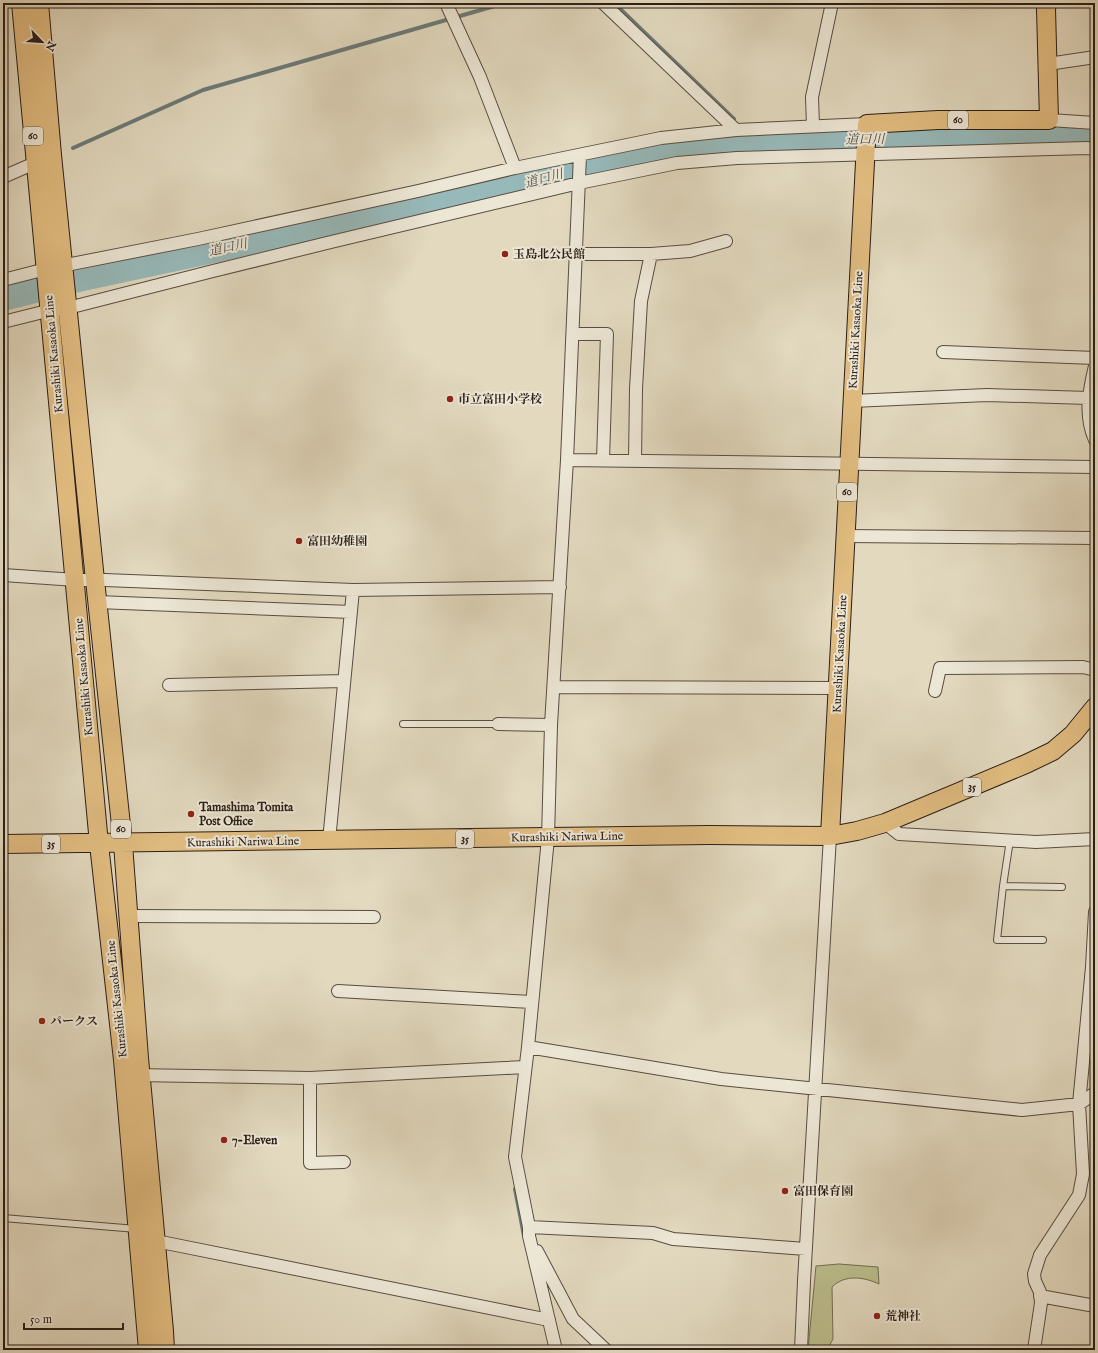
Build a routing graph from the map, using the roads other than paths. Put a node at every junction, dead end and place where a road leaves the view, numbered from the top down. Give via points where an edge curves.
1 (21, 3) edge
2 (39, 3) edge
3 (446, 3) edge
4 (603, 3) edge
5 (832, 3) edge
6 (1047, 3) edge
7 (1095, 57) edge
8 (1048, 64) junction
9 (1049, 120) junction
10 (1095, 123) edge
11 (813, 126) junction
12 (736, 130) junction
13 (866, 139) junction
14 (1095, 149) edge
15 (580, 155) junction
16 (35, 162) junction
17 (515, 168) junction
18 (3, 177) edge
19 (579, 183) junction
20 (726, 241) dead end
21 (576, 254) junction
22 (651, 254) junction
23 (64, 265) junction
24 (46, 268) junction
25 (3, 280) edge
26 (59, 309) junction
27 (3, 322) edge
28 (573, 334) junction
29 (943, 352) dead end
30 (1095, 358) edge
31 (1095, 366) edge
32 (1089, 398) junction
33 (852, 401) junction
34 (1095, 440) edge
35 (567, 460) junction
36 (603, 460) junction
37 (635, 461) junction
38 (848, 464) junction
39 (1095, 467) edge
40 (845, 536) junction
41 (1095, 538) edge
42 (3, 575) edge
43 (76, 580) junction
44 (95, 580) junction
45 (560, 587) junction
46 (353, 590) junction
47 (97, 602) junction
48 (350, 612) junction
49 (1095, 670) edge
50 (344, 681) junction
51 (169, 684) dead end
52 (554, 687) junction
53 (838, 688) junction
54 (935, 691) dead end
55 (1095, 707) edge
56 (403, 724) dead end
57 (498, 724) joint
58 (551, 725) junction
59 (885, 823) junction
60 (830, 836) junction
61 (548, 838) junction
62 (1095, 839) edge
63 (1010, 840) junction
64 (329, 841) junction
65 (3, 844) edge
66 (99, 844) junction
67 (123, 844) junction
68 (1003, 886) junction
69 (1062, 886) dead end
70 (1095, 912) edge
71 (128, 916) junction
72 (374, 917) dead end
73 (1043, 940) dead end
74 (338, 991) dead end
75 (532, 1002) junction
76 (528, 1047) junction
77 (524, 1067) junction
78 (132, 1075) junction
79 (310, 1078) junction
80 (816, 1088) junction
81 (1095, 1092) edge
82 (1080, 1104) junction
83 (344, 1162) dead end
84 (3, 1218) edge
85 (138, 1229) junction
86 (529, 1232) junction
87 (156, 1241) junction
88 (806, 1249) junction
89 (1040, 1296) junction
90 (1095, 1306) edge
91 (549, 1320) junction
92 (148, 1350) edge
93 (165, 1350) edge
94 (556, 1350) edge
95 (606, 1350) edge
96 (801, 1350) edge
97 (1034, 1350) edge

1 - 16 main road, Kurashiki Kasaoka Line / 60
2 - 23 main road, Kurashiki Kasaoka Line / 60
3 - 17 street via 480,77
4 - 12 street
5 - 11 street via 812,97
6 - 8 main road
7 - 8 street
8 - 9 main road
9 - 10 street
9 - 13 main road, 60 via 946,120
11 - 12 street
11 - 13 street
12 - 15 street via 661,138
13 - 14 street
13 - 19 street via 736,158 677,163
13 - 33 main road, Kurashiki Kasaoka Line / 60
15 - 17 street
15 - 19 street
16 - 18 street
16 - 24 main road, Kurashiki Kasaoka Line / 60
17 - 23 street via 403,195
19 - 21 street
19 - 26 street
20 - 22 street via 690,251
21 - 22 street
21 - 28 street
22 - 37 street via 641,301
23 - 24 street
23 - 26 main road, Kurashiki Kasaoka Line / 60
24 - 25 street
24 - 26 main road, Kurashiki Kasaoka Line / 60
26 - 27 street
26 - 43 main road, Kurashiki Kasaoka Line / 60
26 - 44 main road, Kurashiki Kasaoka Line / 60
28 - 35 street
28 - 36 street via 607,334
29 - 30 street
31 - 32 street
32 - 33 street via 987,395
32 - 34 street via 1088,413
33 - 38 main road, Kurashiki Kasaoka Line / 60
35 - 36 street
35 - 45 street
36 - 37 street
37 - 38 street
38 - 39 street
38 - 40 main road, Kurashiki Kasaoka Line / 60
40 - 41 street
40 - 53 main road, Kurashiki Kasaoka Line / 60
42 - 43 street
43 - 44 street
43 - 66 main road, Kurashiki Kasaoka Line / 60
44 - 46 street
44 - 47 main road, Kurashiki Kasaoka Line / 60
45 - 46 street
45 - 52 street
46 - 48 street
47 - 48 street
47 - 67 main road, Kurashiki Kasaoka Line / 60
48 - 50 street
49 - 54 street via 940,668
50 - 51 street
50 - 64 street
52 - 53 street
52 - 58 street
53 - 60 main road, Kurashiki Kasaoka Line / 60
55 - 59 main road, Kurashiki Nariwa Line / 35 via 1073,734 1053,750 1026,764
56 - 57 lane
57 - 58 street
58 - 61 street
59 - 60 main road, Kurashiki Nariwa Line / 35
59 - 63 street via 899,834
60 - 61 main road, Kurashiki Nariwa Line / 35
60 - 80 street
61 - 64 main road, Kurashiki Nariwa Line / 35
61 - 75 street
62 - 63 street via 1036,842
63 - 68 lane
64 - 67 main road, Kurashiki Nariwa Line / 35
65 - 66 main road, Kurashiki Nariwa Line / 35
66 - 67 main road, Kurashiki Nariwa Line / 35
66 - 78 main road, Kurashiki Kasaoka Line / 60
67 - 71 main road, Kurashiki Kasaoka Line / 60
68 - 69 lane
68 - 73 lane via 997,940
70 - 82 street
71 - 72 street
71 - 78 main road, Kurashiki Kasaoka Line / 60
74 - 75 street
75 - 76 street
76 - 77 street
76 - 80 street via 722,1079
77 - 79 street
77 - 86 street via 515,1157
78 - 79 street
78 - 85 main road, Kurashiki Kasaoka Line / 60
78 - 87 main road, Kurashiki Kasaoka Line / 60
79 - 83 street via 310,1163
80 - 82 street via 1022,1110
80 - 88 street
81 - 82 street
82 - 89 street via 1082,1187 1040,1255 1034,1274
84 - 85 lane
85 - 92 main road, Kurashiki Kasaoka Line / 60
86 - 88 street via 653,1233 673,1239
86 - 91 street
86 - 95 street via 573,1319
87 - 91 street
87 - 93 main road, Kurashiki Kasaoka Line / 60
88 - 96 street
89 - 90 street
89 - 97 street
91 - 94 street

